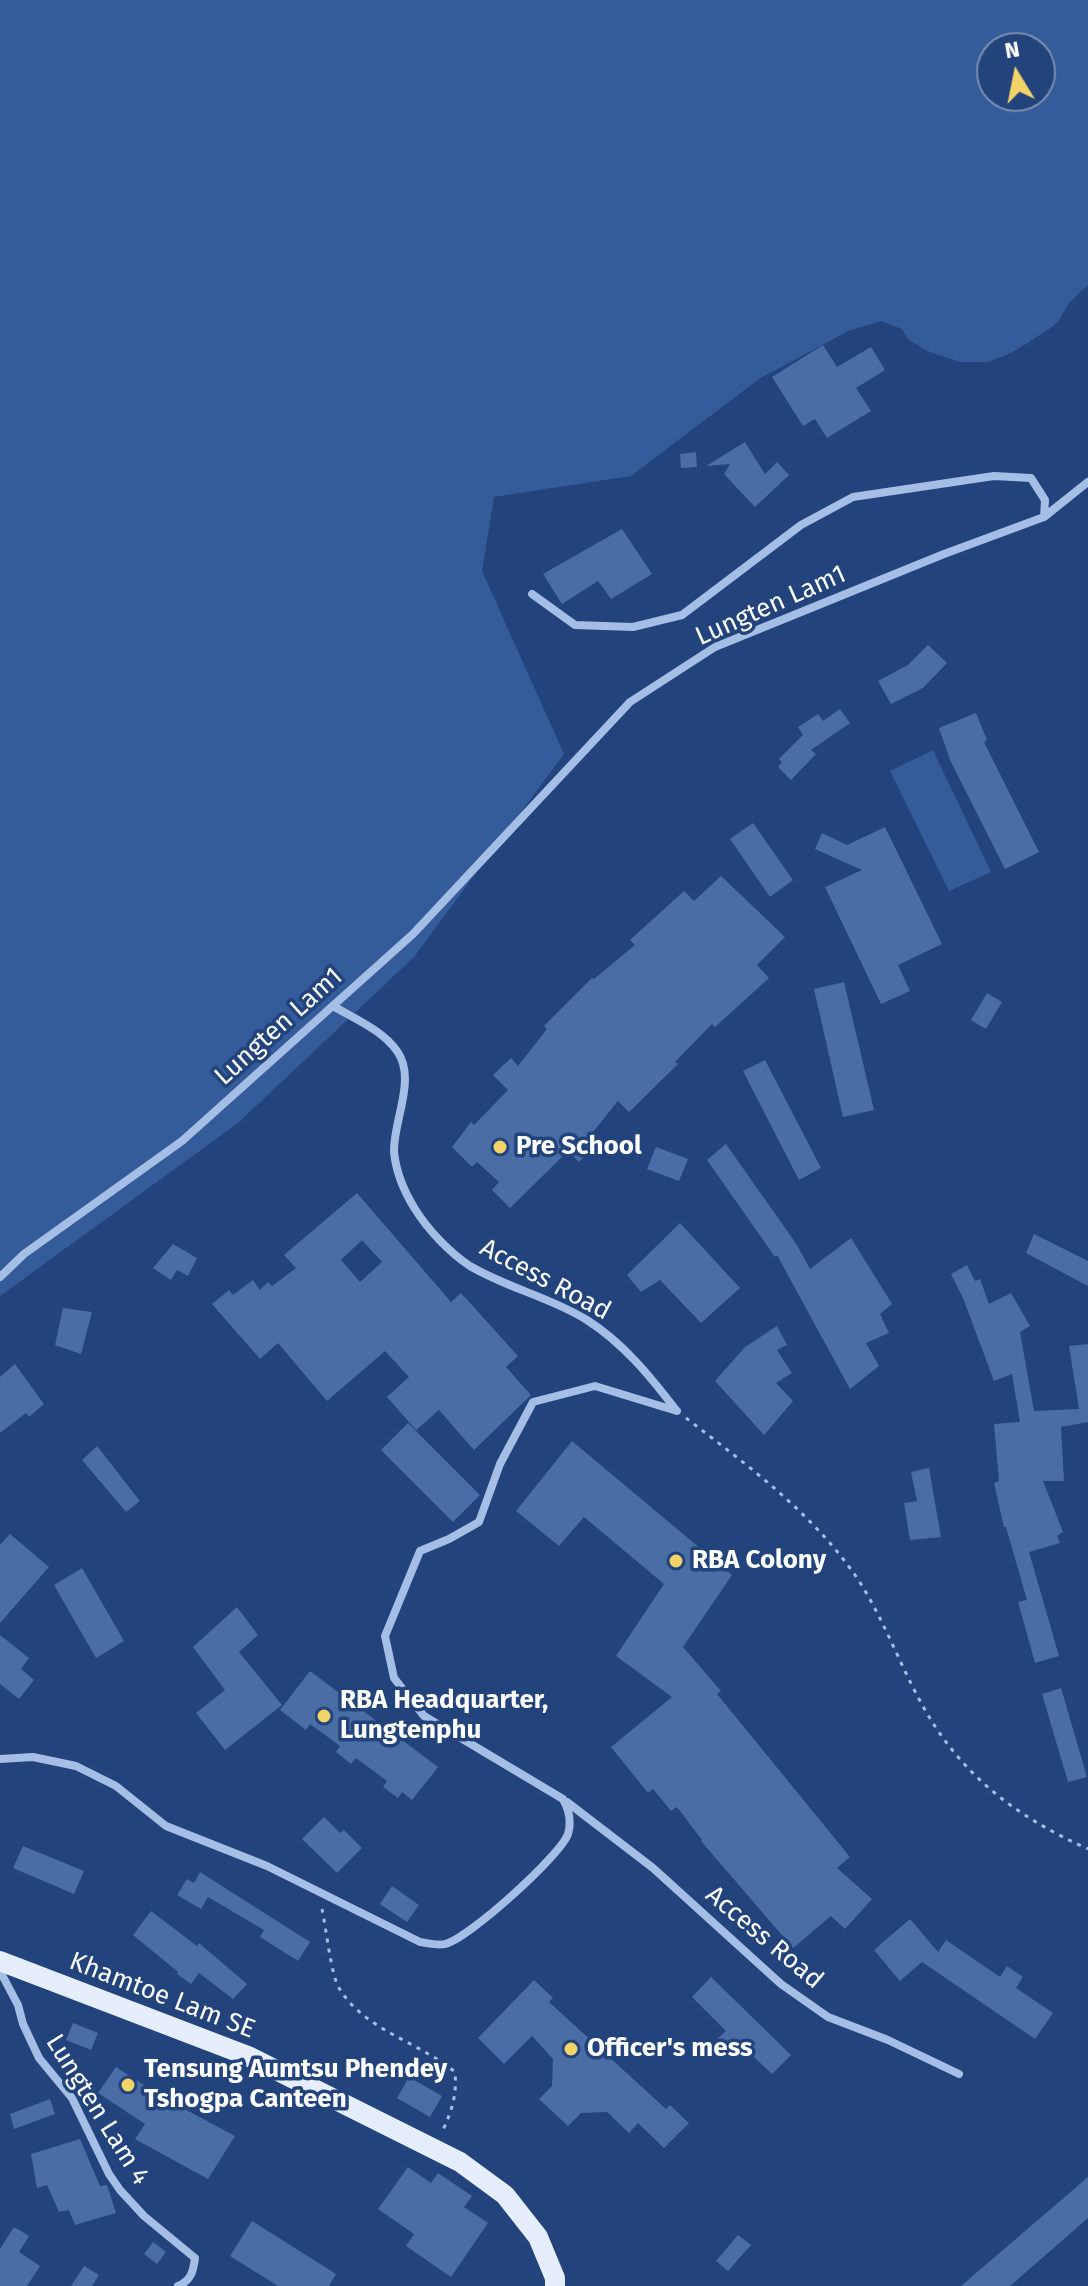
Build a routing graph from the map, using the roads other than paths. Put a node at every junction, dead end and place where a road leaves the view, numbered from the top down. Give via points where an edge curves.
1 (1088, 482) edge
2 (1044, 517) junction
3 (532, 594) dead end
4 (333, 1006) junction
5 (0, 1277) edge
6 (0, 1759) edge
7 (563, 1799) junction
8 (0, 1961) edge
9 (0, 1971) edge
10 (959, 2074) dead end
11 (178, 2286) edge
12 (555, 2286) edge

1 - 2 street
2 - 3 street, Lungten Lam1 via 1045,500 1031,478 994,476 853,497 801,525 682,615 633,627 575,625
2 - 4 street, Lungten Lam1 via 715,647 630,702 413,934
4 - 5 street, Lungten Lam1 via 182,1141 24,1254
4 - 7 street, Access Road via 379,1033 402,1060 405,1074 394,1152 408,1197 431,1230 469,1265 587,1320 622,1347 677,1411 595,1386 533,1402 500,1464 479,1522 420,1551 385,1636 394,1678 424,1716
6 - 7 street via 33,1757 76,1766 116,1786 166,1826 267,1866 420,1942 445,1944 478,1925 554,1855 568,1834 570,1811
7 - 10 street, Access Road via 653,1868 792,1992 828,2017
8 - 12 main road, Khamtoe Lam SE via 248,2056 460,2162 505,2195 538,2237
9 - 11 street, Lungten Lam 4 via 39,2058 72,2098 114,2182 144,2216 195,2258 187,2282

